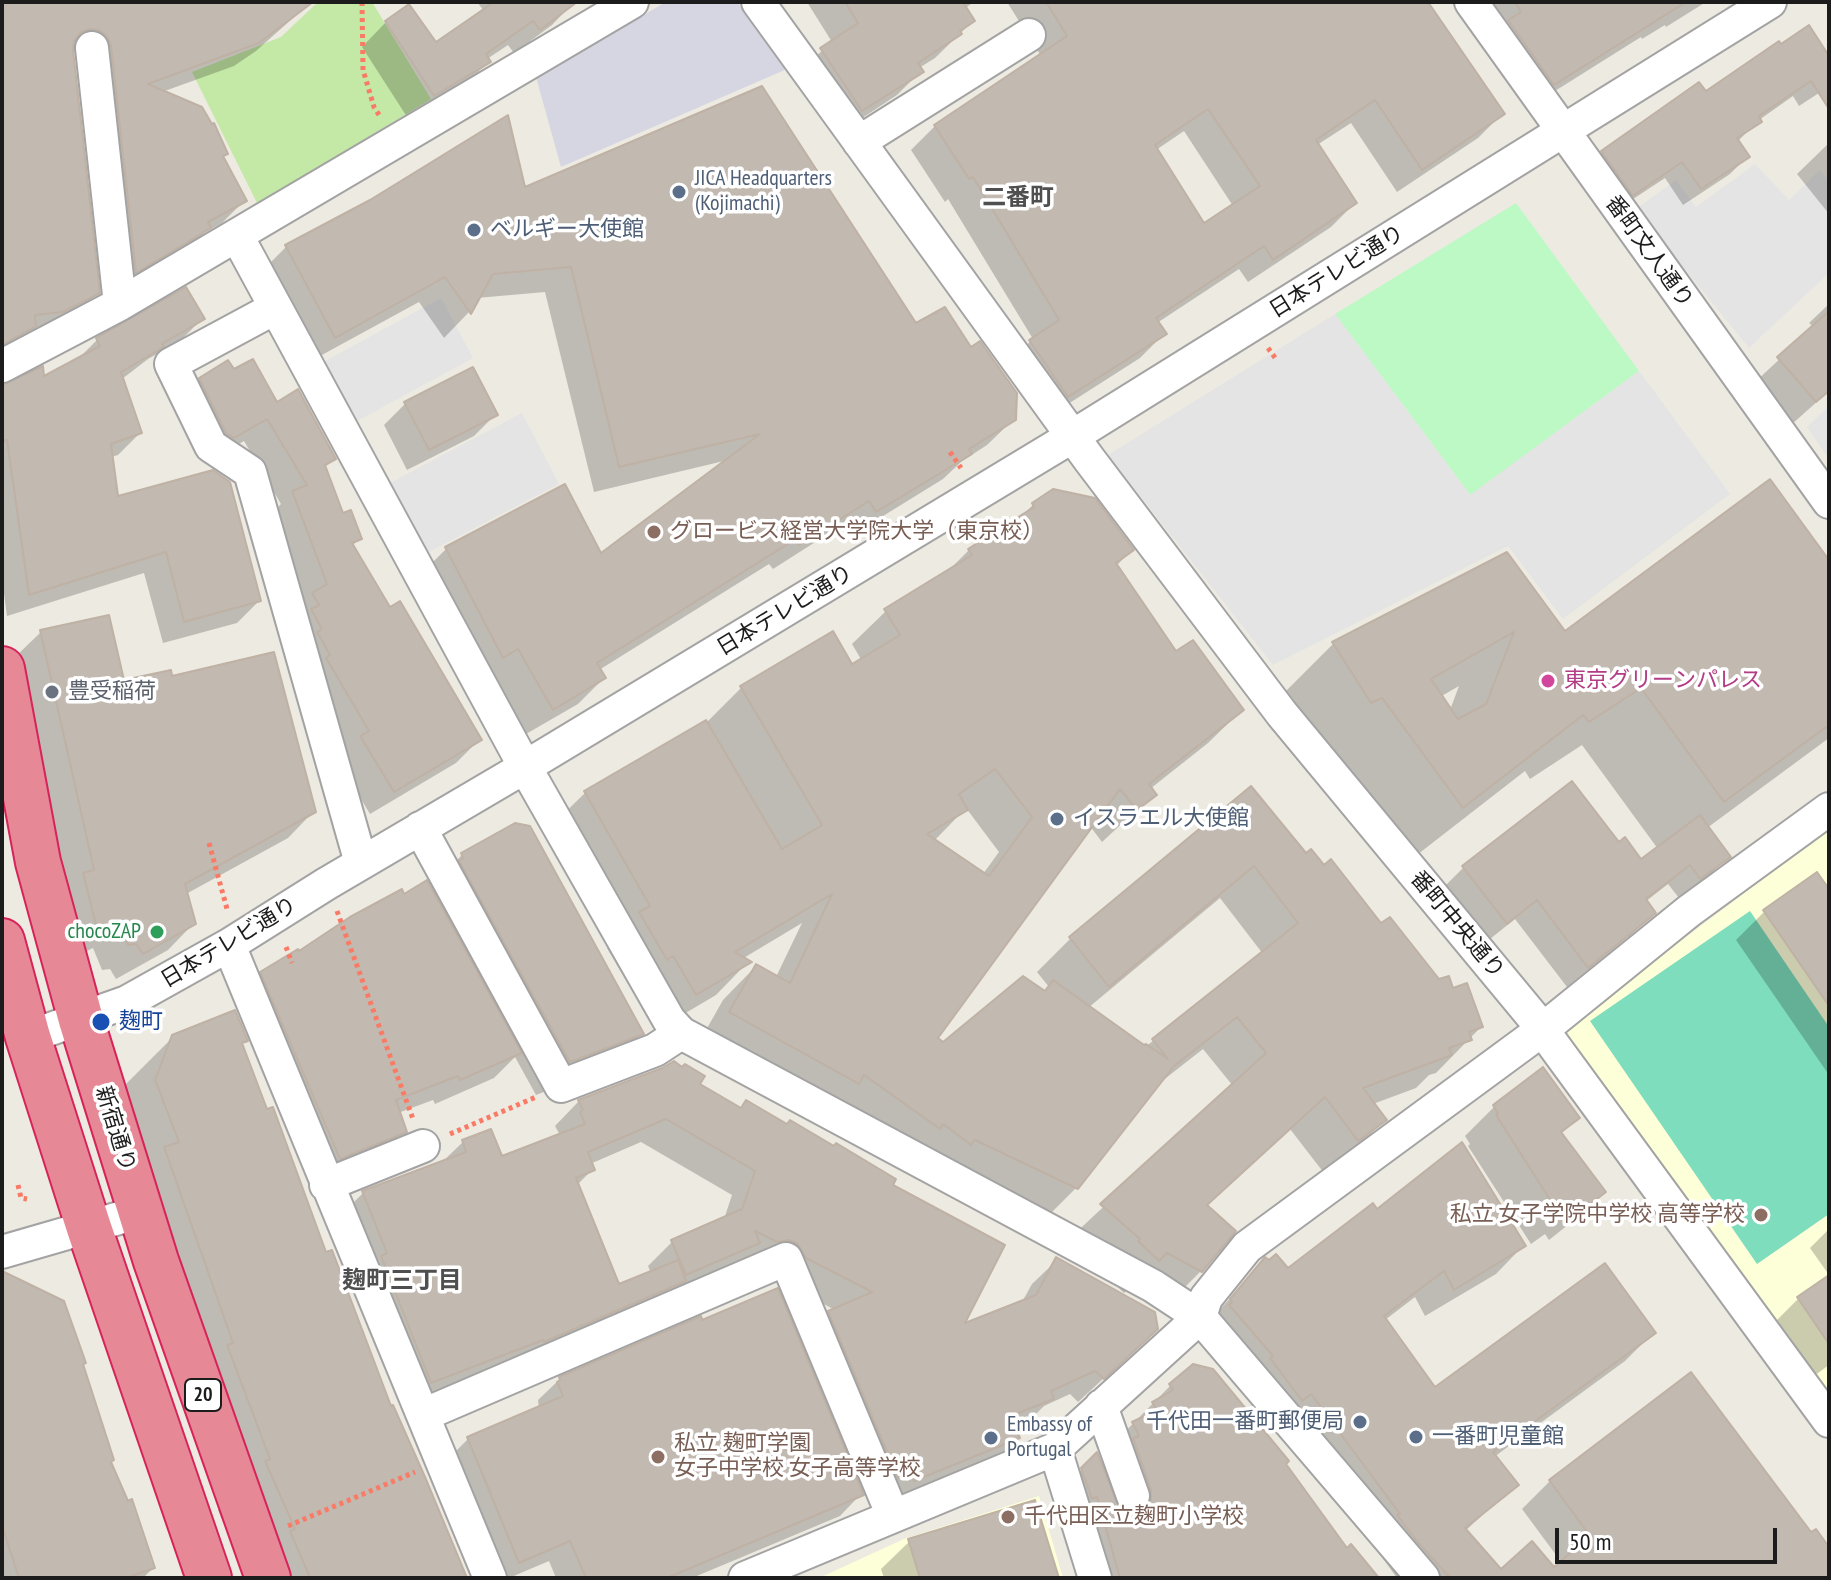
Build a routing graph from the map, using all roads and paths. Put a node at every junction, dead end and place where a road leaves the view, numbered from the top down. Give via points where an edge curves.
1 (362, 2) edge
2 (632, 2) edge
3 (758, 2) edge
4 (1471, 2) edge
5 (1770, 2) edge
6 (1029, 35) dead end
7 (92, 48) dead end
8 (1563, 132) junction
9 (395, 141) junction
10 (859, 142) junction
11 (237, 236) junction
12 (120, 304) junction
13 (275, 308) junction
14 (1268, 348) dead end
15 (1276, 359) dead end
16 (2, 366) edge
17 (1073, 436) junction
18 (950, 452) dead end
19 (963, 471) dead end
20 (1829, 502) edge
21 (2, 669) edge
22 (525, 767) junction
23 (1829, 809) edge
24 (420, 828) junction
25 (209, 843) dead end
26 (361, 863) junction
27 (326, 884) junction
28 (227, 909) dead end
29 (2, 941) edge
30 (229, 945) junction
31 (286, 947) dead end
32 (292, 963) dead end
33 (81, 1020) junction
34 (1542, 1030) junction
35 (681, 1033) junction
36 (28, 1037) junction
37 (561, 1086) junction
38 (423, 1146) junction
39 (18, 1185) dead end
40 (326, 1185) junction
41 (27, 1199) dead end
42 (140, 1212) junction
43 (89, 1228) junction
44 (2, 1252) edge
45 (1200, 1317) junction
46 (1101, 1406) junction
47 (423, 1415) junction
48 (1829, 1421) edge
49 (1055, 1449) junction
50 (441, 1460) junction
51 (1133, 1496) dead end
52 (893, 1516) junction
53 (286, 1527) dead end
54 (209, 1578) edge
55 (268, 1578) edge
56 (490, 1578) edge
57 (745, 1578) edge
58 (1095, 1578) edge
59 (1423, 1578) edge

1 - 9 path via 363,70 374,107
2 - 9 street
3 - 10 street, 番町中央通り
4 - 8 street, 番町文人通り
5 - 8 street, 日本テレビ通り
6 - 10 street
7 - 12 street
8 - 17 street, 日本テレビ通り
8 - 20 street, 番町文人通り
9 - 11 street
10 - 17 street, 番町中央通り
11 - 12 street
11 - 13 street
12 - 16 street
13 - 22 street
13 - 26 street via 171,364 211,446 250,472
14 - 15 path
17 - 22 street, 日本テレビ通り
17 - 34 street, 番町中央通り via 1282,714
18 - 19 path
21 - 33 highway, 新宿通り / 20 via 38,862
22 - 24 street, 日本テレビ通り
22 - 35 street
23 - 34 street via 1689,911
24 - 26 street, 日本テレビ通り
24 - 37 street
25 - 28 path
26 - 27 street, 日本テレビ通り
27 - 30 street, 日本テレビ通り
27 - 38 path
29 - 36 highway, 20
30 - 33 street, 日本テレビ通り via 152,990
30 - 40 street
31 - 32 path
33 - 36 street, 日本テレビ通り
33 - 42 highway, 新宿通り / 20
34 - 45 street via 1247,1247 1206,1298
34 - 48 street, 番町中央通り
35 - 37 street via 655,1050
35 - 45 street via 1153,1286
36 - 43 highway, 20
37 - 38 path
38 - 40 street
39 - 41 path via 21,1198
40 - 47 street
42 - 43 street
42 - 55 highway, 新宿通り / 20
43 - 44 street
43 - 54 highway, 20
45 - 46 street
45 - 59 street
46 - 49 street
46 - 51 street
47 - 50 street
47 - 52 street via 786,1259
49 - 52 street
49 - 58 street
50 - 53 path
50 - 56 street
52 - 57 street

